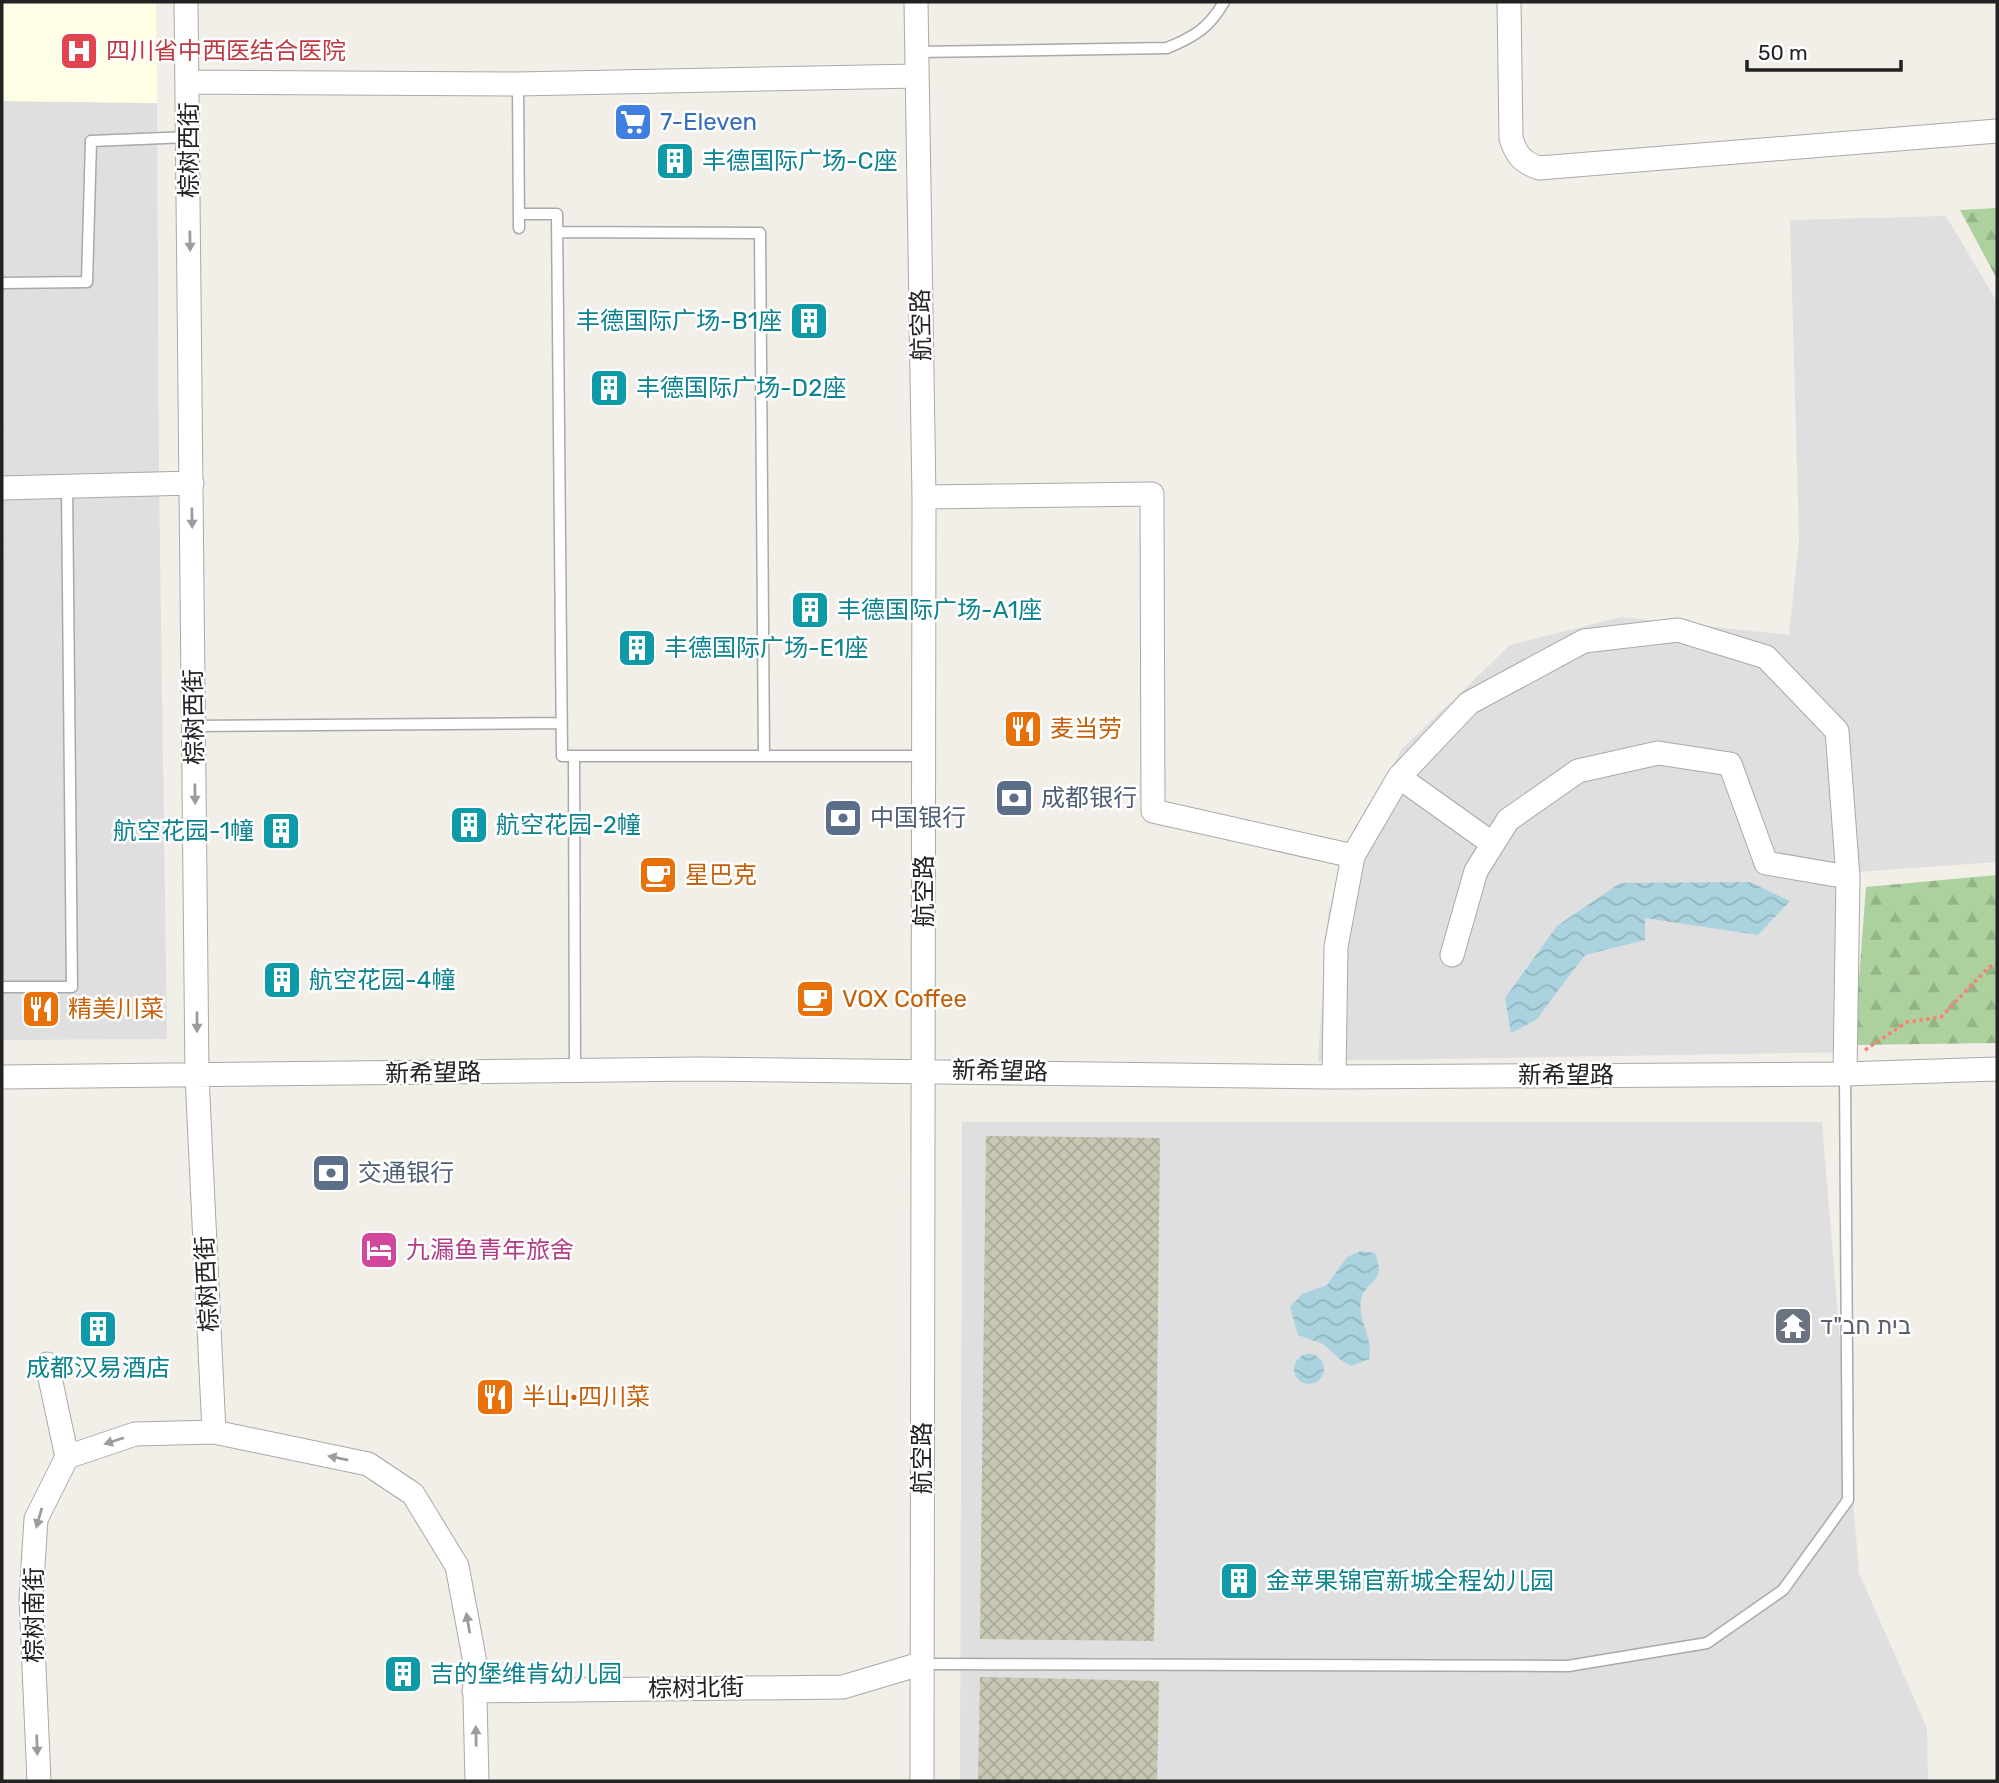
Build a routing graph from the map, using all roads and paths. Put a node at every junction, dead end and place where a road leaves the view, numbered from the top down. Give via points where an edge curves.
1 (186, 2) edge
2 (916, 2) edge
3 (1224, 2) edge
4 (1509, 2) edge
5 (917, 52) junction
6 (917, 76) junction
7 (188, 82) junction
8 (517, 83) junction
9 (1997, 131) edge
10 (189, 137) junction
11 (519, 214) junction
12 (519, 229) dead end
13 (558, 232) junction
14 (2, 283) edge
15 (192, 483) junction
16 (67, 487) junction
17 (2, 488) edge
18 (924, 497) junction
19 (561, 723) junction
20 (194, 726) junction
21 (574, 756) junction
22 (764, 756) junction
23 (923, 757) junction
24 (1399, 778) junction
25 (1493, 844) junction
26 (1353, 856) junction
27 (1847, 877) junction
28 (1452, 956) dead end
29 (1997, 964) edge
30 (2, 987) edge
31 (1846, 1068) junction
32 (1997, 1069) edge
33 (925, 1070) junction
34 (575, 1071) junction
35 (197, 1076) junction
36 (2, 1077) edge
37 (1334, 1077) junction
38 (47, 1364) dead end
39 (214, 1432) junction
40 (67, 1457) junction
41 (920, 1664) junction
42 (474, 1691) junction
43 (39, 1781) edge
44 (477, 1781) edge
45 (922, 1781) edge

1 - 7 street, 棕树西街
2 - 5 street, 航空路
3 - 5 lane via 1198,36 1167,48
4 - 9 street via 1511,138 1524,163 1539,168
5 - 6 street, 航空路
6 - 8 street
6 - 18 street, 航空路
7 - 8 street
7 - 10 street, 棕树西街
8 - 11 lane
10 - 14 lane via 91,141 87,282
10 -> 15 street, 棕树西街
11 - 12 lane
11 - 13 lane via 557,214
13 - 19 lane
13 - 22 lane via 760,233
15 - 16 street
15 -> 20 street, 棕树西街
16 - 17 street
16 - 30 lane via 72,988
18 - 23 street, 航空路
18 - 26 street via 1152,494 1153,811
19 - 20 lane
19 - 21 lane via 562,756
20 -> 35 street, 棕树西街
21 - 22 lane
21 - 34 lane
22 - 23 lane
23 - 33 street, 航空路
24 - 25 street
24 - 26 street
24 - 27 street via 1469,702 1584,641 1678,630 1766,657 1838,731
25 - 27 street via 1508,820 1578,771 1658,753 1730,764 1766,863
25 - 28 street via 1476,871
26 - 37 street via 1336,947
27 - 31 street
29 - 31 path via 1941,1017 1907,1022
31 - 32 street, 新希望路
31 - 37 street, 新希望路
31 - 41 lane via 1848,1500 1783,1590 1707,1643 1568,1665
33 - 34 street, 新希望路
33 - 37 street, 新希望路
33 - 41 street, 航空路
34 - 35 street, 新希望路
35 - 36 street, 新希望路
35 - 39 street, 棕树西街
38 - 40 street
39 -> 40 street via 135,1434
42 -> 39 street via 474,1657 457,1566 413,1494 368,1464
40 -> 43 street, 棕树南街 via 36,1519 31,1598
41 - 42 street, 棕树北街 via 843,1686
41 - 45 street, 航空路
44 -> 42 street

